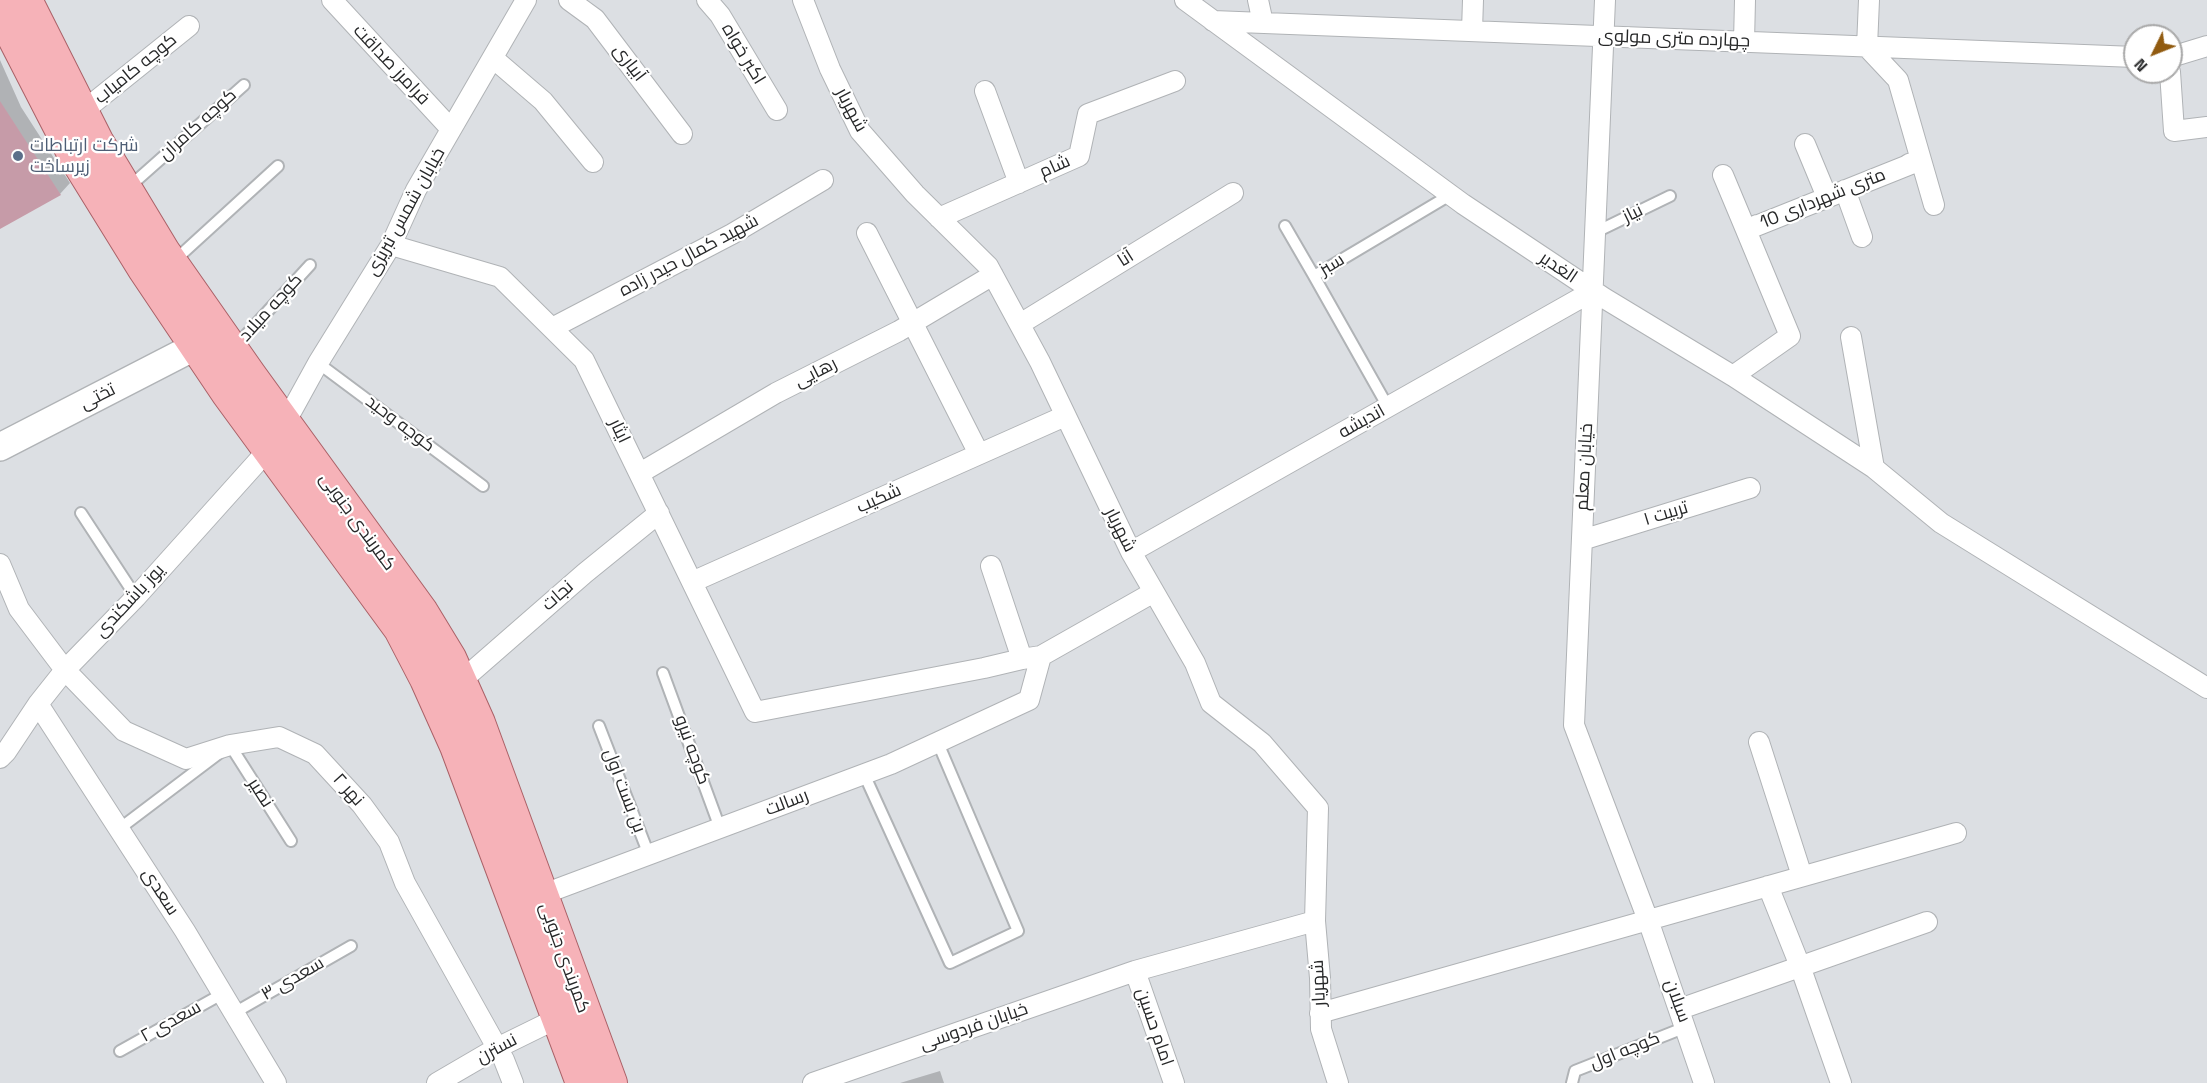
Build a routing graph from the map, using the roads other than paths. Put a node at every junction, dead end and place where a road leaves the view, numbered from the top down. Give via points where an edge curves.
1 (26, 0) edge
2 (526, 0) edge
3 (569, 0) edge
4 (707, 0) edge
5 (803, 0) edge
6 (1185, 0) edge
7 (1258, 0) edge
8 (1473, 0) edge
9 (1605, 0) edge
10 (1745, 0) edge
11 (1869, 0) edge
12 (337, 3) edge
13 (0, 11) edge
14 (1213, 21) junction
15 (1263, 23) junction
16 (189, 26) dead end
17 (1472, 31) junction
18 (1604, 36) junction
19 (1744, 42) junction
20 (2207, 46) edge
21 (1867, 47) junction
22 (2183, 53) edge
23 (2123, 57) edge
24 (494, 59) junction
25 (1174, 81) dead end
26 (2171, 84) edge
27 (244, 85) dead end
28 (985, 91) dead end
29 (777, 110) dead end
30 (82, 112) junction
31 (2207, 127) edge
32 (452, 129) junction
33 (682, 134) dead end
34 (1805, 144) dead end
35 (1921, 160) junction
36 (593, 162) dead end
37 (278, 166) dead end
38 (1723, 175) dead end
39 (823, 180) dead end
40 (1866, 182) junction
41 (1019, 183) junction
42 (126, 189) junction
43 (1233, 193) dead end
44 (1836, 194) junction
45 (1450, 195) junction
46 (1670, 196) dead end
47 (1935, 205) dead end
48 (939, 218) junction
49 (1286, 226) dead end
50 (1746, 230) junction
51 (1596, 232) junction
52 (867, 233) dead end
53 (1862, 237) dead end
54 (391, 245) junction
55 (172, 263) junction
56 (310, 265) dead end
57 (993, 275) junction
58 (1314, 276) junction
59 (1593, 291) junction
60 (912, 323) junction
61 (1020, 324) junction
62 (552, 328) junction
63 (1851, 338) dead end
64 (196, 346) junction
65 (232, 350) junction
66 (318, 363) junction
67 (1732, 376) junction
68 (1388, 407) junction
69 (1065, 416) junction
70 (285, 423) junction
71 (0, 447) edge
72 (268, 450) junction
73 (979, 454) junction
74 (1874, 468) junction
75 (639, 473) junction
76 (483, 486) dead end
77 (1750, 488) dead end
78 (81, 513) dead end
79 (659, 513) junction
80 (1582, 540) junction
81 (1131, 552) junction
82 (0, 564) edge
83 (991, 566) dead end
84 (692, 582) junction
85 (1154, 592) junction
86 (136, 597) junction
87 (1031, 658) junction
88 (65, 670) junction
89 (663, 673) dead end
90 (460, 682) junction
91 (2207, 688) edge
92 (38, 704) junction
93 (598, 726) dead end
94 (938, 742) junction
95 (1759, 742) dead end
96 (230, 746) junction
97 (2, 752) edge
98 (864, 774) junction
99 (720, 828) junction
100 (119, 829) junction
101 (1956, 833) dead end
102 (291, 841) dead end
103 (649, 855) junction
104 (1802, 876) junction
105 (1768, 886) junction
106 (541, 895) junction
107 (1648, 920) junction
108 (1315, 921) junction
109 (1926, 922) dead end
110 (351, 946) dead end
111 (1800, 966) junction
112 (1135, 971) junction
113 (222, 993) junction
114 (234, 1013) junction
115 (1320, 1013) junction
116 (558, 1018) junction
117 (1683, 1018) junction
118 (497, 1048) junction
119 (120, 1050) dead end
120 (276, 1083) edge
121 (437, 1083) edge
122 (513, 1083) edge
123 (582, 1083) edge
124 (611, 1083) edge
125 (813, 1083) edge
126 (1174, 1083) edge
127 (1338, 1083) edge
128 (1572, 1083) edge
129 (1704, 1083) edge
130 (1841, 1083) edge

1 - 30 main road, کمربندی جنوبی
2 - 24 street, خیابان شمس تبریزی
3 - 33 street, آبیاری via 595,19
4 - 29 street, اکبر خواه
5 - 48 street, شهریار via 860,131
6 - 14 street, الغدیر
7 - 15 street
8 - 17 street
9 - 18 street, خیابان معلم
10 - 19 street
11 - 21 street
12 - 32 street, فرامرز صداقت
13 - 64 main road, کمربندی جنوبی via 76,159
14 - 15 street, چهارده متری مولوی
14 - 45 street, الغدیر
15 - 17 street, چهارده متری مولوی
16 - 30 street, کوچه کامیاب
17 - 18 street, چهارده متری مولوی
18 - 19 street, چهارده متری مولوی
18 - 51 street, خیابان معلم
19 - 21 street, چهارده متری مولوی
20 - 22 street
21 - 23 street, چهارده متری مولوی
21 - 35 street via 1898,80
24 - 32 street, خیابان شمس تبریزی
24 - 36 street via 543,101
25 - 41 street, شام via 1088,114 1079,156
26 - 31 street via 2174,131
27 - 42 lane, کوچه کامران
28 - 41 street
30 - 42 main road, کمربندی جنوبی
32 - 54 street, خیابان شمس تبریزی via 416,190
34 - 44 street
35 - 40 street, 10 متری شهرداری
35 - 47 street
37 - 55 lane
38 - 50 street
39 - 62 street, شهید کمال حیدر زاده via 732,234
40 - 44 street
40 - 50 street, 10 متری شهرداری
41 - 48 street, شام
42 - 55 main road, کمربندی جنوبی
43 - 61 street, آنا
44 - 50 street
44 - 53 street
45 - 58 lane, سبز
45 - 59 street, الغدیر
46 - 51 lane, نیاز
48 - 57 street, شهریار
49 - 58 lane
50 - 67 street, 10 متری شهرداری via 1790,336
51 - 59 street, خیابان معلم
52 - 60 street
54 - 62 street, ایثار via 500,277
54 - 66 street, خیابان شمس تبریزی
55 - 65 main road, کمربندی جنوبی
56 - 65 lane, کوچه میلاد
57 - 60 street, رهایی
57 - 61 street, شهریار
58 - 68 lane, سبز
59 - 67 street, الغدیر
59 - 68 street, اندیشه
59 - 80 street, خیابان معلم
60 - 73 street
60 - 75 street, رهایی via 776,393
61 - 69 street, شهریار
62 - 75 street, ایثار via 584,360
63 - 74 street
64 - 71 main road, تختی
64 - 72 main road, کمربندی جنوبی
65 - 70 main road, کمربندی جنوبی
66 - 70 street, خیابان شمس تبریزی
66 - 76 lane, کوچه وحید
67 - 74 street, الغدیر
68 - 81 street, اندیشه
69 - 73 street, شکیب
69 - 81 street, شهریار
70 - 72 main road
70 - 90 main road, کمربندی جنوبی via 422,612
72 - 86 street, یوز باشکندی
72 - 116 main road, کمربندی جنوبی via 400,629 426,679 456,746
73 - 84 street, شکیب
74 - 91 street, الغدیر via 1941,523
75 - 79 street, ایثار
77 - 80 street, تربیت ۱
78 - 86 lane
79 - 84 street, ایثار
79 - 90 street, نجات
80 - 107 street, خیابان معلم via 1574,725
81 - 85 street, شهریار
82 - 88 street, نهر ۲ via 19,609
83 - 87 street
84 - 87 street, ایثار via 755,712
85 - 87 street
85 - 108 street, شهریار via 1195,663 1211,703 1262,743 1318,808
86 - 88 street, یوز باشکندی
87 - 94 street, رسالت via 1029,700
88 - 92 street, یوز باشکندی
88 - 96 street, نهر ۲ via 124,731 186,759
89 - 99 lane, کوچه نیرو
90 - 106 main road, کمربندی جنوبی via 479,723
92 - 97 street, یوز باشکندی
92 - 100 street, سعدی
93 - 103 lane, بن بست اول
94 - 98 street, رسالت
94 - 98 lane via 1018,931 950,963
95 - 104 street
96 - 100 lane
96 - 102 lane, نصیر
96 - 118 street, نهر ۲ via 279,737 315,754 362,805 388,842 405,883
98 - 99 street, رسالت
99 - 103 street, رسالت
100 - 113 street, سعدی
101 - 104 street
103 - 106 street, رسالت
104 - 105 street
105 - 107 street
105 - 111 street
106 - 124 main road, کمربندی جنوبی
107 - 115 street
107 - 117 street, سبلان
108 - 112 street, خیابان فردوسی
108 - 115 street, شهریار
109 - 111 street
110 - 114 lane, سعدی ۳
111 - 117 street
111 - 130 street
112 - 125 street, خیابان فردوسی
112 - 126 street, امام حسین
113 - 114 street, سعدی
113 - 119 lane, سعدی ۲
114 - 120 street, سعدی
115 - 127 street, شهریار via 1321,1029
116 - 118 street, نسترن
116 - 123 main road, کمربندی جنوبی
117 - 128 lane, کوچه اول via 1575,1071
117 - 129 street, سبلان
118 - 121 street, نسترن
118 - 122 street, نهر ۲

